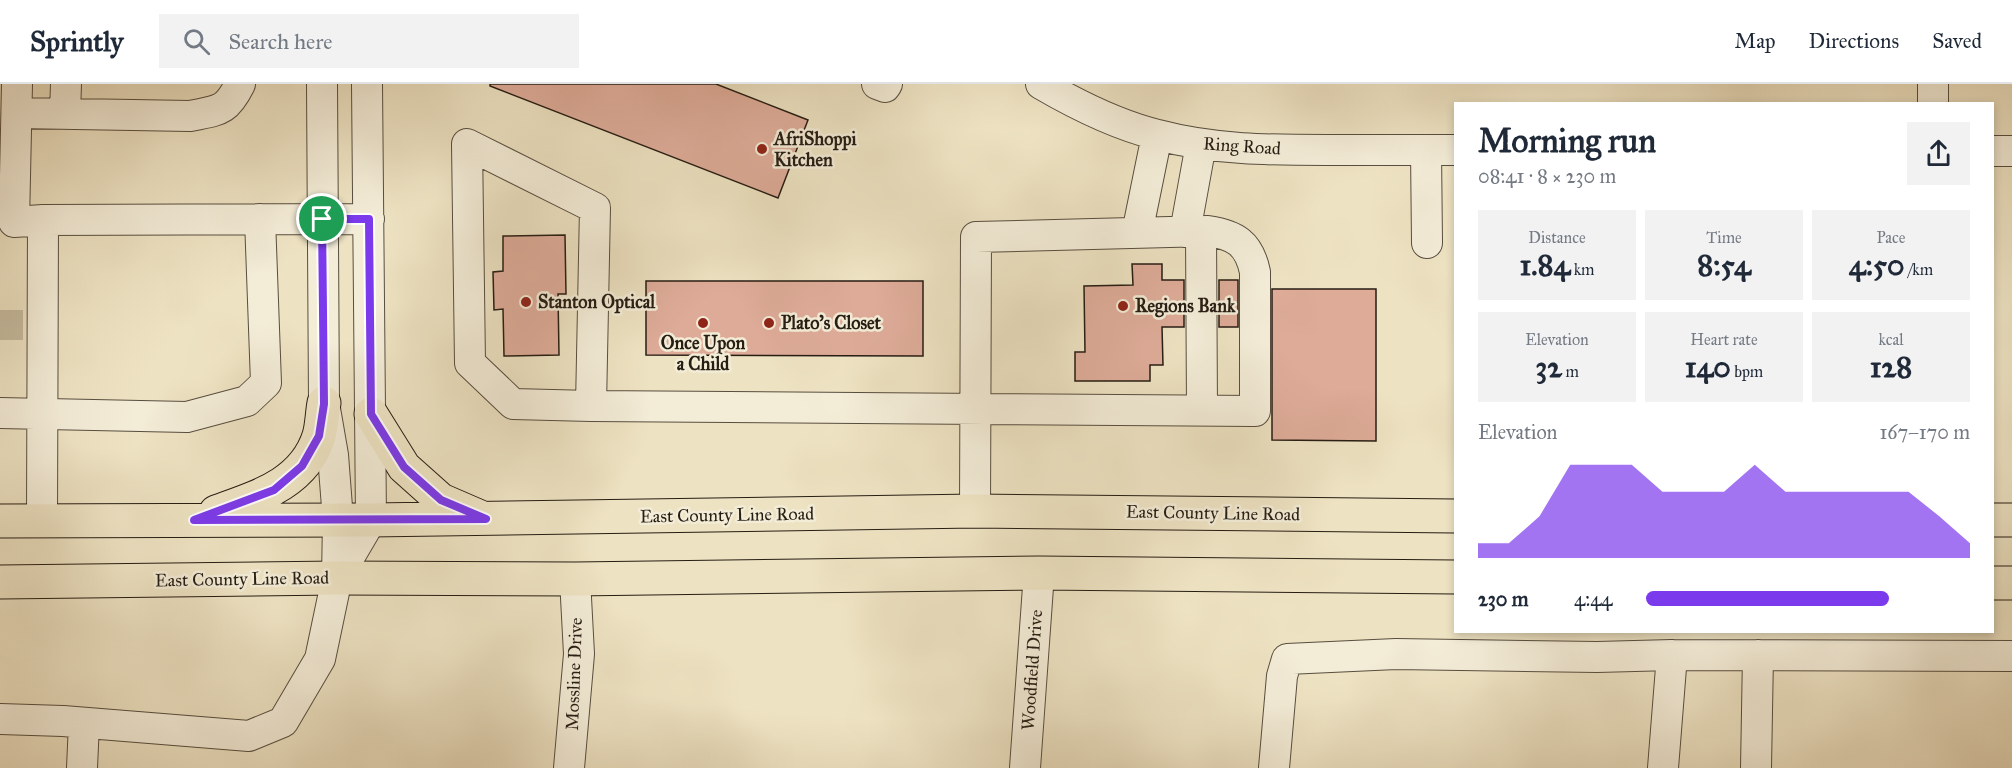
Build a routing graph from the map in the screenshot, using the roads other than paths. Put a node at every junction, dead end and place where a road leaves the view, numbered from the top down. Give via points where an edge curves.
1 (17, 84) edge
2 (66, 84) edge
3 (240, 84) edge
4 (322, 84) edge
5 (877, 84) edge
6 (886, 84) edge
7 (1041, 84) edge
8 (1933, 84) edge
9 (369, 90) edge
10 (1933, 102) edge
11 (65, 114) junction
12 (12, 122) edge
13 (1157, 135) junction
14 (1201, 144) junction
15 (1441, 150) edge
16 (1994, 151) edge
17 (2012, 151) edge
18 (261, 219) junction
19 (322, 219) junction
20 (369, 219) junction
21 (19, 221) edge
22 (1193, 232) junction
23 (1137, 233) junction
24 (1427, 243) dead end
25 (324, 404) junction
26 (591, 406) junction
27 (976, 410) junction
28 (1202, 410) junction
29 (0, 412) edge
30 (42, 414) junction
31 (371, 414) junction
32 (975, 511) junction
33 (1454, 516) edge
34 (486, 519) junction
35 (42, 520) junction
36 (194, 520) junction
37 (338, 520) junction
38 (371, 520) junction
39 (0, 521) edge
40 (1039, 573) junction
41 (1454, 577) edge
42 (337, 578) junction
43 (575, 579) junction
44 (0, 582) edge
45 (1994, 583) edge
46 (2012, 583) edge
47 (1672, 655) junction
48 (1758, 655) junction
49 (2012, 656) edge
50 (0, 719) edge
51 (84, 723) junction
52 (82, 768) edge
53 (569, 768) edge
54 (1025, 768) edge
55 (1274, 768) edge
56 (1663, 768) edge
57 (1756, 768) edge

1 - 12 street
2 - 11 street
3 - 11 street via 231,103 218,111 190,116
4 - 19 street
5 - 6 street
7 - 13 street, Ring Road via 1068,100
8 - 10 street
9 - 20 street
11 - 12 street
12 - 21 street
13 - 14 street, Ring Road
13 - 23 street
14 - 15 street, Ring Road via 1262,150
14 - 22 street
15 - 24 street
16 - 17 street
18 - 19 street
18 - 21 street
18 - 30 street via 266,383 247,401 187,417
19 - 20 street
19 - 25 street
20 - 31 street
21 - 30 street
22 - 23 street
22 - 28 street
22 - 28 street via 1228,234 1246,248 1254,272 1255,411
23 - 27 street via 976,237
25 - 36 main road via 319,436 290,477 274,490
25 - 37 street
26 - 26 street via 513,404 470,363 467,144 595,208
26 - 27 street
27 - 28 street
27 - 32 street
29 - 30 street
30 - 35 street
31 - 34 main road via 404,467 441,500
31 - 38 street
32 - 33 main road, East County Line Road
32 - 34 main road, East County Line Road
34 - 38 main road, East County Line Road
35 - 36 main road, East County Line Road
35 - 39 main road, East County Line Road
36 - 37 main road, East County Line Road
37 - 38 main road, East County Line Road
37 - 42 street
38 - 42 street
40 - 41 main road, East County Line Road
40 - 43 main road, East County Line Road
40 - 54 street, Woodfield Drive
42 - 43 main road, East County Line Road
42 - 44 main road, East County Line Road
42 - 51 street via 320,659 283,722 249,736
43 - 53 street, Mossline Drive via 579,654
45 - 46 main road
47 - 48 street
47 - 55 street via 1396,654 1287,659
47 - 56 street
48 - 49 street
48 - 57 street
50 - 51 street
51 - 52 street

